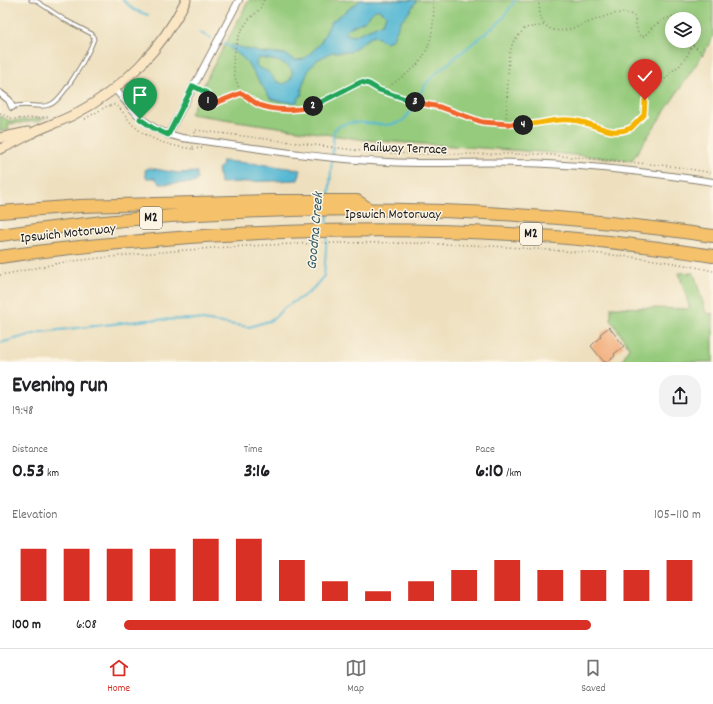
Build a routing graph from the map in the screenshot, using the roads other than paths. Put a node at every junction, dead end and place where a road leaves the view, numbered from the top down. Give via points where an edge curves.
1 (31, 0) edge
2 (186, 0) edge
3 (239, 0) edge
4 (115, 88) junction
5 (0, 93) edge
6 (12, 107) joint
7 (37, 131) junction
8 (168, 135) junction
9 (0, 138) edge
10 (0, 149) edge
11 (713, 182) edge
12 (304, 206) junction
13 (0, 212) edge
14 (0, 235) edge
15 (713, 236) edge
16 (713, 256) edge
17 (0, 257) edge

1 - 6 lane via 92,34 94,40 75,76 53,104 46,106 22,103
2 - 4 main road via 158,46
3 - 8 street
4 - 7 main road via 73,115
4 - 8 street, Railway Terrace via 140,119
5 - 6 street
7 - 9 main road
7 - 10 main road
8 - 11 street, Railway Terrace via 349,159 411,163 548,164 638,171
12 - 13 highway via 110,205
12 - 14 highway, Ipswich Motorway / M2 via 102,222
12 - 15 highway, Ipswich Motorway / M2 via 532,215 638,225
16 - 17 highway, Ipswich Motorway / M2 via 535,235 442,230 348,230 301,238 173,238

